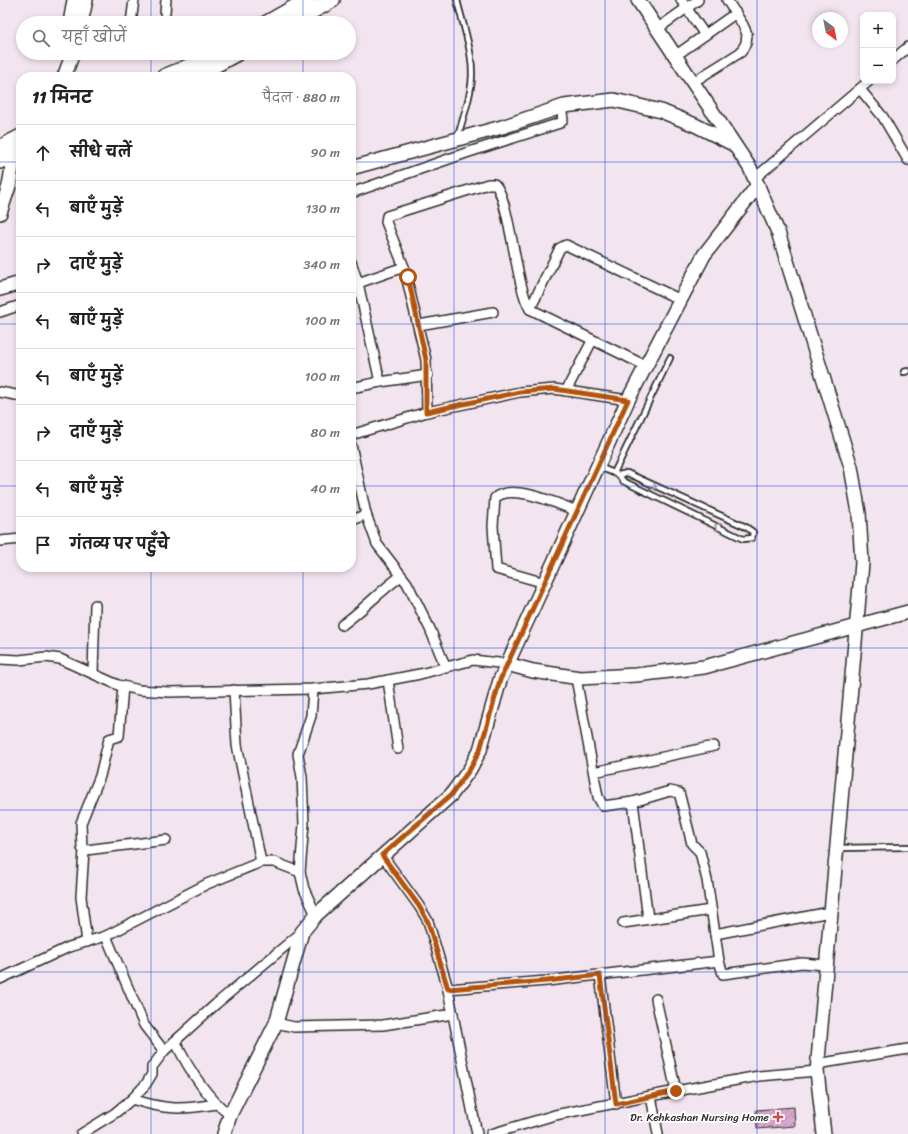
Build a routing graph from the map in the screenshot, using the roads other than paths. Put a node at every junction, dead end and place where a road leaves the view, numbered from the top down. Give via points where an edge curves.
1 (74, 0) edge
2 (86, 0) edge
3 (134, 0) edge
4 (166, 0) edge
5 (308, 0) edge
6 (332, 0) edge
7 (456, 0) edge
8 (638, 0) edge
9 (681, 0) edge
10 (698, 0) edge
11 (727, 0) edge
12 (686, 8) junction
13 (165, 13) dead end
14 (736, 13) junction
15 (71, 16) edge
16 (83, 16) edge
17 (132, 16) edge
18 (279, 16) edge
19 (303, 16) edge
20 (657, 29) junction
21 (705, 35) junction
22 (908, 47) edge
23 (676, 56) junction
24 (896, 57) edge
25 (66, 60) edge
26 (200, 60) edge
27 (224, 60) edge
28 (65, 72) edge
29 (177, 72) edge
30 (202, 72) edge
31 (693, 82) junction
32 (866, 84) edge
33 (860, 89) junction
34 (562, 113) junction
35 (457, 138) junction
36 (734, 144) junction
37 (16, 145) edge
38 (16, 147) edge
39 (0, 148) edge
40 (16, 157) edge
41 (0, 160) edge
42 (908, 160) edge
43 (356, 167) edge
44 (757, 182) junction
45 (356, 191) edge
46 (0, 213) edge
47 (404, 267) junction
48 (356, 277) edge
49 (358, 283) junction
50 (16, 284) edge
51 (0, 289) edge
52 (681, 300) junction
53 (16, 307) edge
54 (530, 309) junction
55 (0, 312) edge
56 (492, 312) dead end
57 (419, 325) junction
58 (592, 341) junction
59 (670, 358) dead end
60 (646, 366) junction
61 (428, 375) junction
62 (380, 382) junction
63 (356, 387) edge
64 (566, 391) junction
65 (0, 392) edge
66 (16, 394) edge
67 (628, 400) junction
68 (426, 412) junction
69 (356, 433) edge
70 (598, 466) junction
71 (356, 469) edge
72 (616, 474) junction
73 (577, 511) junction
74 (366, 514) junction
75 (356, 518) edge
76 (16, 539) edge
77 (0, 541) edge
78 (401, 576) junction
79 (544, 583) junction
80 (95, 605) dead end
81 (908, 612) edge
82 (342, 625) dead end
83 (856, 625) junction
84 (0, 659) edge
85 (507, 664) junction
86 (446, 668) junction
87 (93, 673) junction
88 (576, 678) junction
89 (388, 680) junction
90 (123, 686) junction
91 (313, 689) junction
92 (234, 690) junction
93 (714, 746) dead end
94 (398, 749) dead end
95 (594, 772) junction
96 (633, 802) junction
97 (166, 840) dead end
98 (908, 847) edge
99 (835, 848) junction
100 (84, 850) junction
101 (382, 855) junction
102 (261, 862) junction
103 (300, 872) junction
104 (711, 910) junction
105 (830, 912) junction
106 (316, 915) junction
107 (648, 919) junction
108 (623, 923) dead end
109 (302, 932) junction
110 (715, 934) junction
111 (106, 936) junction
112 (87, 942) junction
113 (719, 961) junction
114 (825, 965) junction
115 (600, 975) junction
116 (0, 979) edge
117 (448, 989) junction
118 (656, 999) dead end
119 (453, 1014) junction
120 (276, 1023) junction
121 (175, 1041) junction
122 (908, 1049) edge
123 (164, 1052) junction
124 (817, 1067) junction
125 (676, 1091) junction
126 (652, 1096) junction
127 (132, 1099) junction
128 (216, 1104) junction
129 (616, 1104) junction
130 (230, 1115) junction
131 (81, 1134) edge
132 (224, 1134) edge
133 (477, 1134) edge
134 (491, 1134) edge
135 (658, 1134) edge
136 (824, 1134) edge

1 - 15 street
2 - 16 street
3 - 17 street
4 - 13 street
5 - 18 main road
6 - 19 main road
7 - 35 lane via 471,54 472,71 470,91
8 - 20 street
9 - 12 street
10 - 12 street
11 - 14 street
12 - 20 street
12 - 21 street
14 - 21 street
14 - 31 street via 747,34 741,52
20 - 23 street
21 - 23 street
22 - 24 street
23 - 31 street
25 - 28 street
26 - 29 main road
27 - 30 main road
31 - 36 street
32 - 33 street
33 - 42 street via 883,117
33 - 44 street
34 - 35 street
34 - 36 street via 614,100 661,111
34 - 45 street via 554,126 466,152
35 - 43 street
36 - 44 street
37 - 39 main road
38 - 41 main road
40 - 46 street
44 - 52 street via 704,255
44 - 83 street via 778,232 851,466 859,513 862,563
47 - 49 street
47 - 54 street via 386,222 387,216 494,184 500,192 524,298
47 - 57 street
48 - 49 street
49 - 62 street
50 - 51 street
52 - 54 street via 566,245 560,248
52 - 60 street
53 - 55 street
54 - 58 street
56 - 57 street
57 - 61 street
58 - 60 street
58 - 64 street
59 - 72 lane
60 - 67 street
61 - 62 street
61 - 68 street
62 - 63 street
64 - 67 street
64 - 68 street via 554,389 520,392
65 - 66 street
67 - 70 street
68 - 69 street
70 - 72 lane
70 - 73 street
71 - 74 street
72 -> 72 lane via 627,474 746,527 753,532 752,538 743,539 623,481
73 - 79 street
73 - 79 street via 528,494 500,495 495,498 493,526 496,569
74 - 75 street
74 - 78 street via 377,544
76 - 77 street
78 - 82 street
78 - 86 street via 423,612
79 - 85 street
80 - 87 street
81 - 83 street
83 - 88 street via 704,667 636,675
83 - 99 street
84 - 87 street via 60,659
85 - 86 street via 473,660
85 - 88 street
85 - 101 street via 480,750 470,769 451,795
86 - 89 street
87 - 90 street
88 - 95 street
89 - 91 street
89 - 94 street
90 - 92 street via 169,692
90 - 100 street via 119,736 109,739 100,776 80,823
91 - 92 street
91 - 103 street via 311,716 298,754 302,777 304,824
92 - 102 street via 237,745
93 - 95 street
95 - 96 street via 598,797 603,806
96 - 104 street via 670,791 679,793 692,844 701,855
96 - 107 street
97 - 100 street
98 - 99 lane
99 - 105 street
100 - 112 street via 81,897
101 - 106 street
101 - 117 street via 428,922
102 - 103 street via 274,862
102 - 111 street via 207,884
103 - 106 street via 304,889
104 - 107 street
104 - 110 street
105 - 110 street
105 - 114 street
106 - 109 street
107 - 108 street
109 - 120 street
109 - 121 street
110 - 113 street
111 - 112 street
111 - 123 street via 144,1025
112 - 116 street via 69,947
113 - 114 street via 720,970 726,975 802,963
113 - 115 street
114 - 124 street
115 - 117 street
115 - 129 street
117 - 119 street
118 - 125 street
119 - 120 street via 384,1025 294,1026
119 - 133 street
120 - 130 street
121 - 123 street
121 - 128 street
122 - 124 street
123 - 127 street via 152,1066 152,1074 146,1084
124 - 125 street
124 - 136 street
125 - 126 street
126 - 129 street
126 - 135 street
127 - 128 street via 154,1106 186,1109
127 - 131 street
128 - 130 street
129 - 134 street via 555,1115
130 - 132 street

